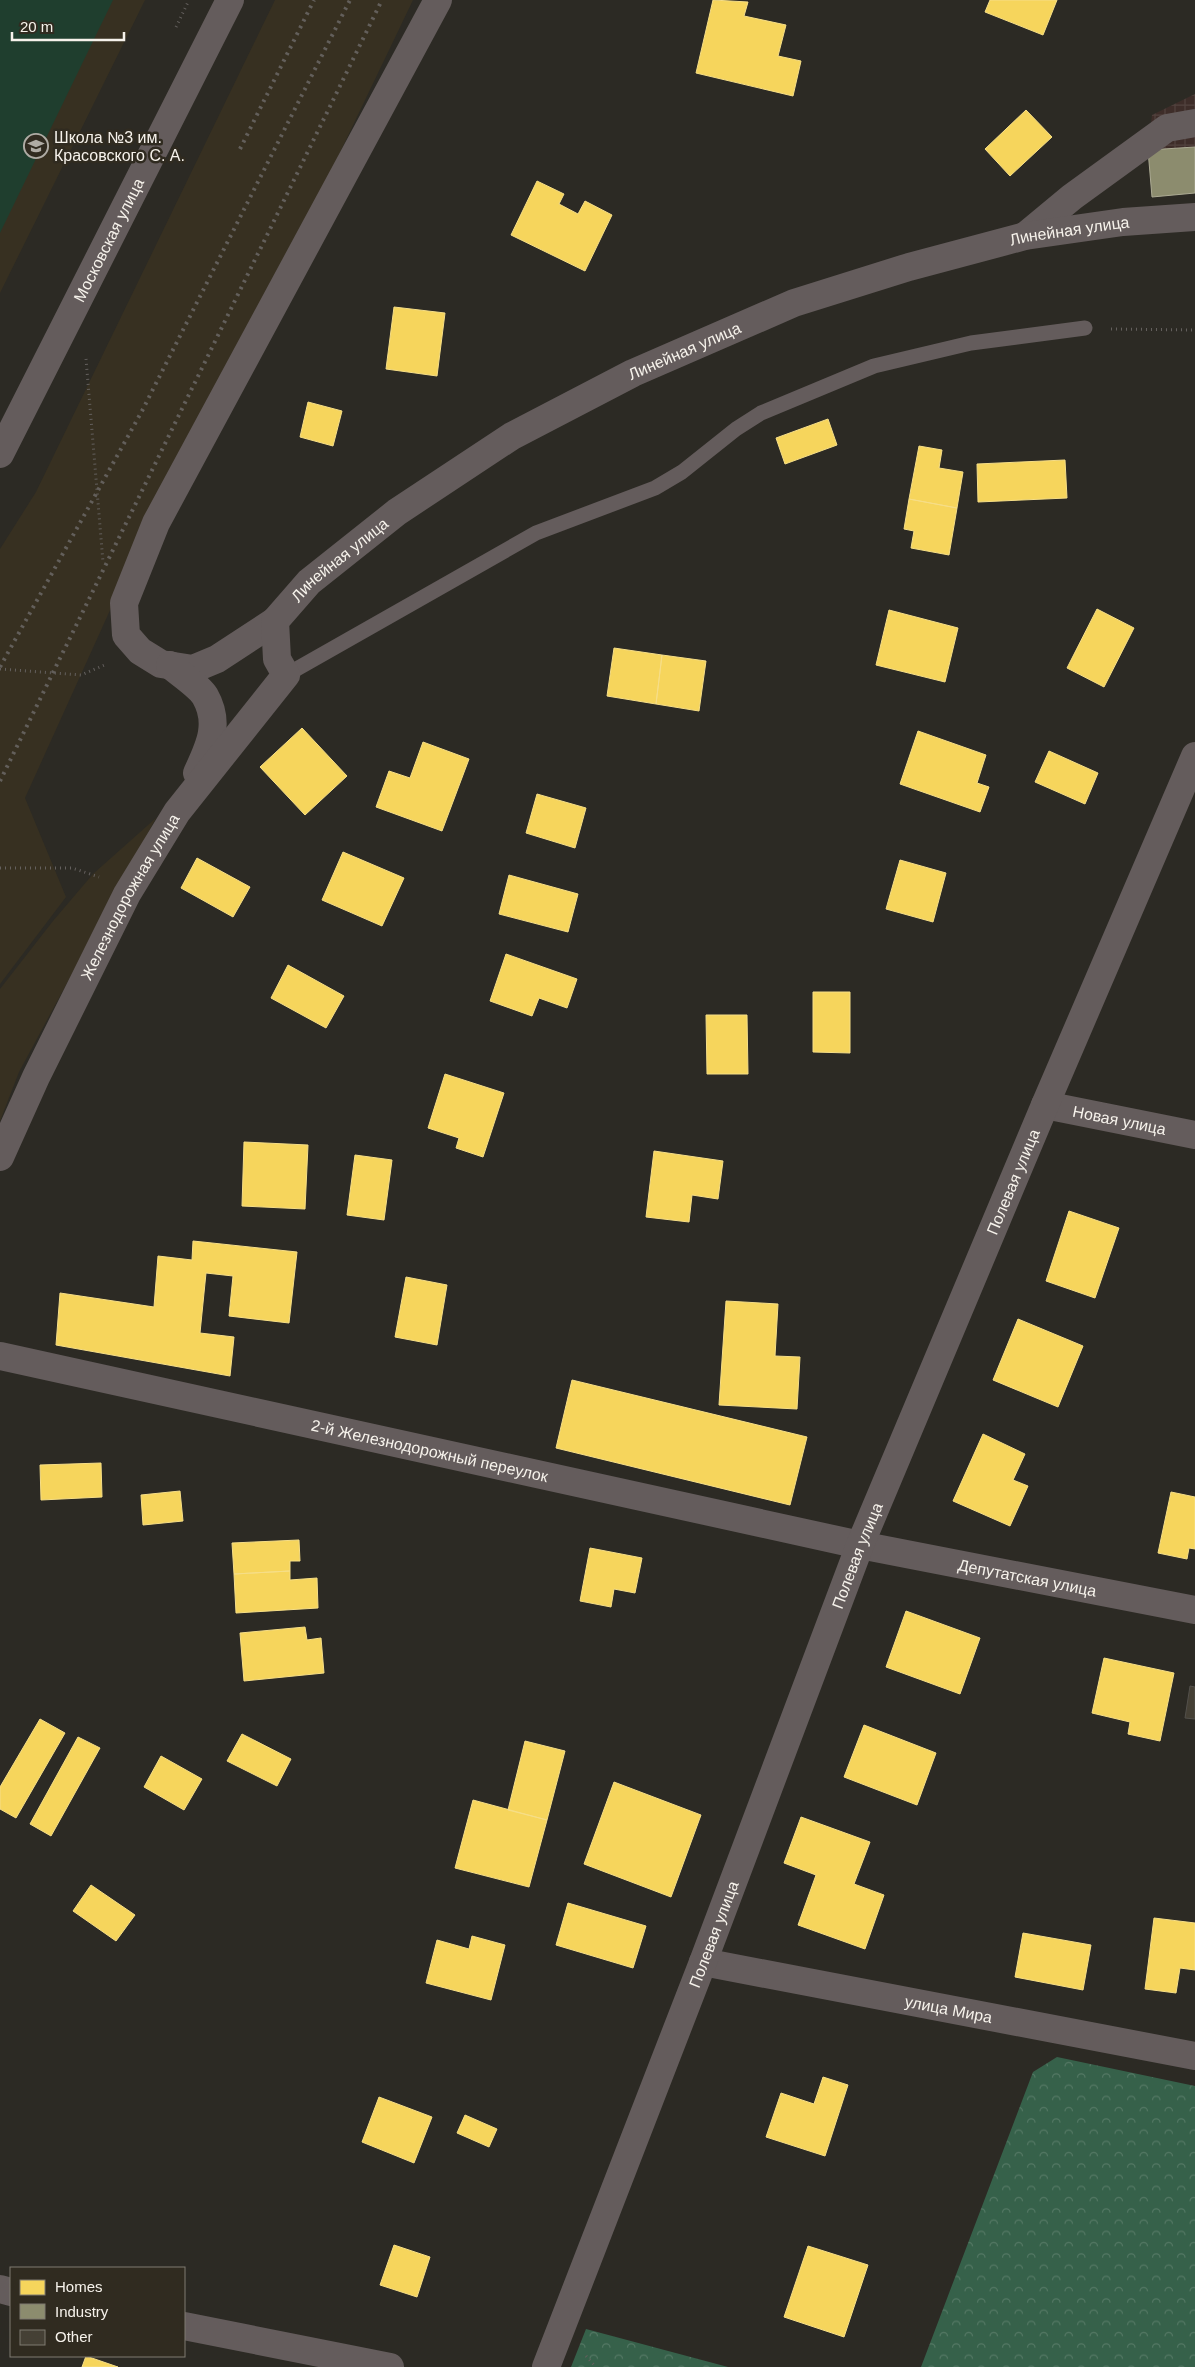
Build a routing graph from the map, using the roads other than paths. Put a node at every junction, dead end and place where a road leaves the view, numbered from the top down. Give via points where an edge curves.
1 (230, 0) edge
2 (438, 0) edge
3 (1195, 123) edge
4 (1195, 217) edge
5 (1025, 236) junction
6 (1085, 328) road end
7 (0, 454) edge
8 (275, 621) junction
9 (170, 665) junction
10 (282, 667) junction
11 (1194, 760) edge
12 (177, 812) junction
13 (1045, 1105) junction
14 (1195, 1135) edge
15 (0, 1157) edge
16 (0, 1356) edge
17 (860, 1545) junction
18 (1195, 1610) edge
19 (702, 1962) junction
20 (1195, 2056) edge
21 (185, 2326) edge
22 (390, 2367) edge
23 (546, 2367) edge

1 - 7 street, Московская улица
2 - 9 street via 156,523 124,602 126,635 140,651
3 - 5 street via 1167,128 1072,197
4 - 5 street, Линейная улица via 1124,222
5 - 8 street, Линейная улица via 909,267 794,303 624,378 512,436 397,512 309,582
6 - 10 lane via 971,343 874,366 761,412 682,472 655,488 536,533
8 - 9 street, Линейная улица via 217,659 193,669
8 - 10 street
9 - 12 street via 205,695 213,722 211,744
10 - 12 street, Железнодорожная улица
11 - 13 street, Полевая улица
12 - 15 street, Железнодорожная улица via 127,894
13 - 14 street, Новая улица
13 - 17 street, Полевая улица
16 - 17 street, 2-й Железнодорожный переулок
17 - 18 street, Депутатская улица
17 - 19 street, Полевая улица
19 - 20 street, улица Мира
19 - 23 street, Полевая улица
21 - 22 street

